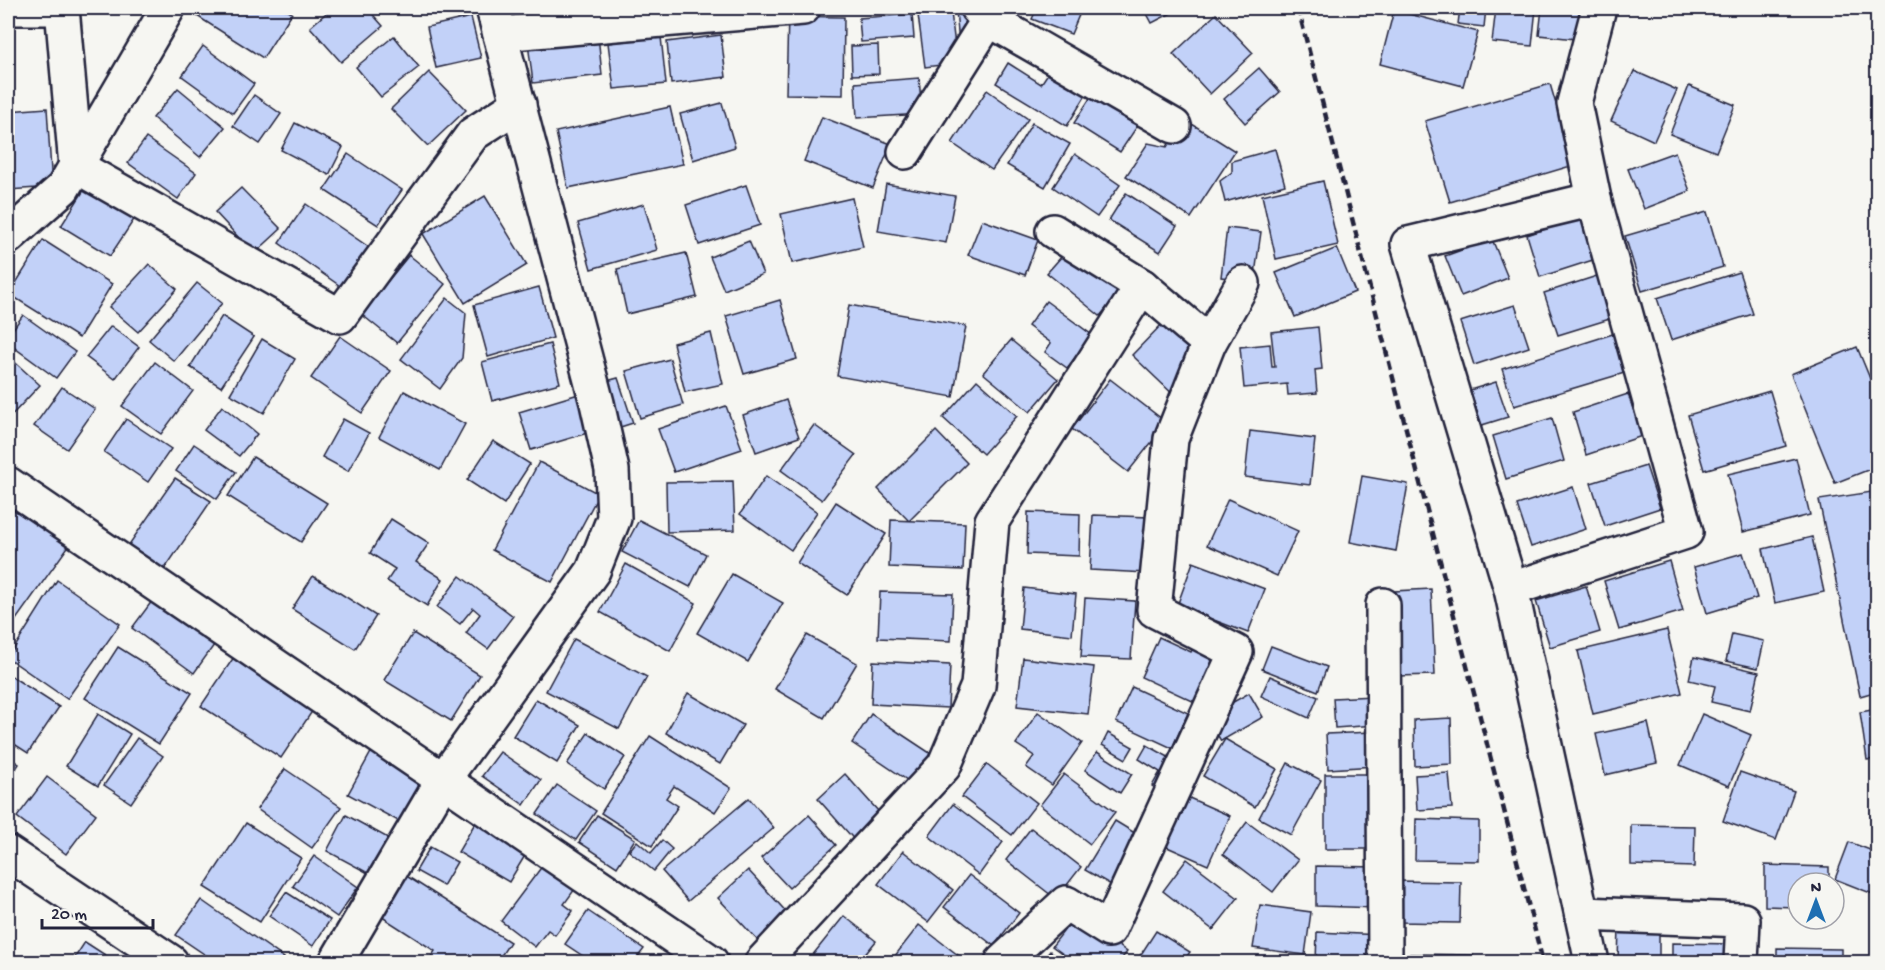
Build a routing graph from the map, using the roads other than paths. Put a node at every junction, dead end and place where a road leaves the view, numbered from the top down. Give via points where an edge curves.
1 (8, 8) edge
2 (62, 8) edge
3 (168, 8) edge
4 (803, 8) edge
5 (1599, 8) edge
6 (987, 12) edge
7 (497, 21) edge
8 (519, 104) junction
9 (1174, 126) dead end
10 (905, 152) dead end
11 (76, 166) junction
12 (1594, 199) junction
13 (1053, 231) dead end
14 (8, 237) edge
15 (1243, 283) dead end
16 (1142, 286) junction
17 (1209, 343) junction
18 (8, 484) edge
19 (1511, 589) junction
20 (1383, 605) dead end
21 (443, 780) junction
22 (8, 853) edge
23 (1582, 914) junction
24 (171, 963) edge
25 (336, 963) edge
26 (711, 963) edge
27 (762, 963) edge
28 (1002, 963) edge
29 (1384, 963) edge
30 (1592, 963) edge
31 (1741, 963) edge

1 - 2 street
2 - 11 street
3 - 11 street
4 - 7 street
5 - 12 street via 1574,103
6 - 9 street
6 - 10 street
7 - 8 street
8 - 11 street via 473,134 340,316
8 - 21 street via 597,403 612,470 614,518 593,571
11 - 14 street via 63,188
12 - 19 street via 1686,532
12 - 19 street via 1408,244
13 - 16 street
15 - 17 street
16 - 17 street
16 - 27 street via 992,521 978,686 944,766
17 - 28 street via 1171,439 1154,610 1236,652 1109,930 1066,903
18 - 21 street
19 - 23 street
20 - 29 street
21 - 25 street
21 - 26 street
22 - 24 street
23 - 30 street
23 - 31 street via 1743,920

